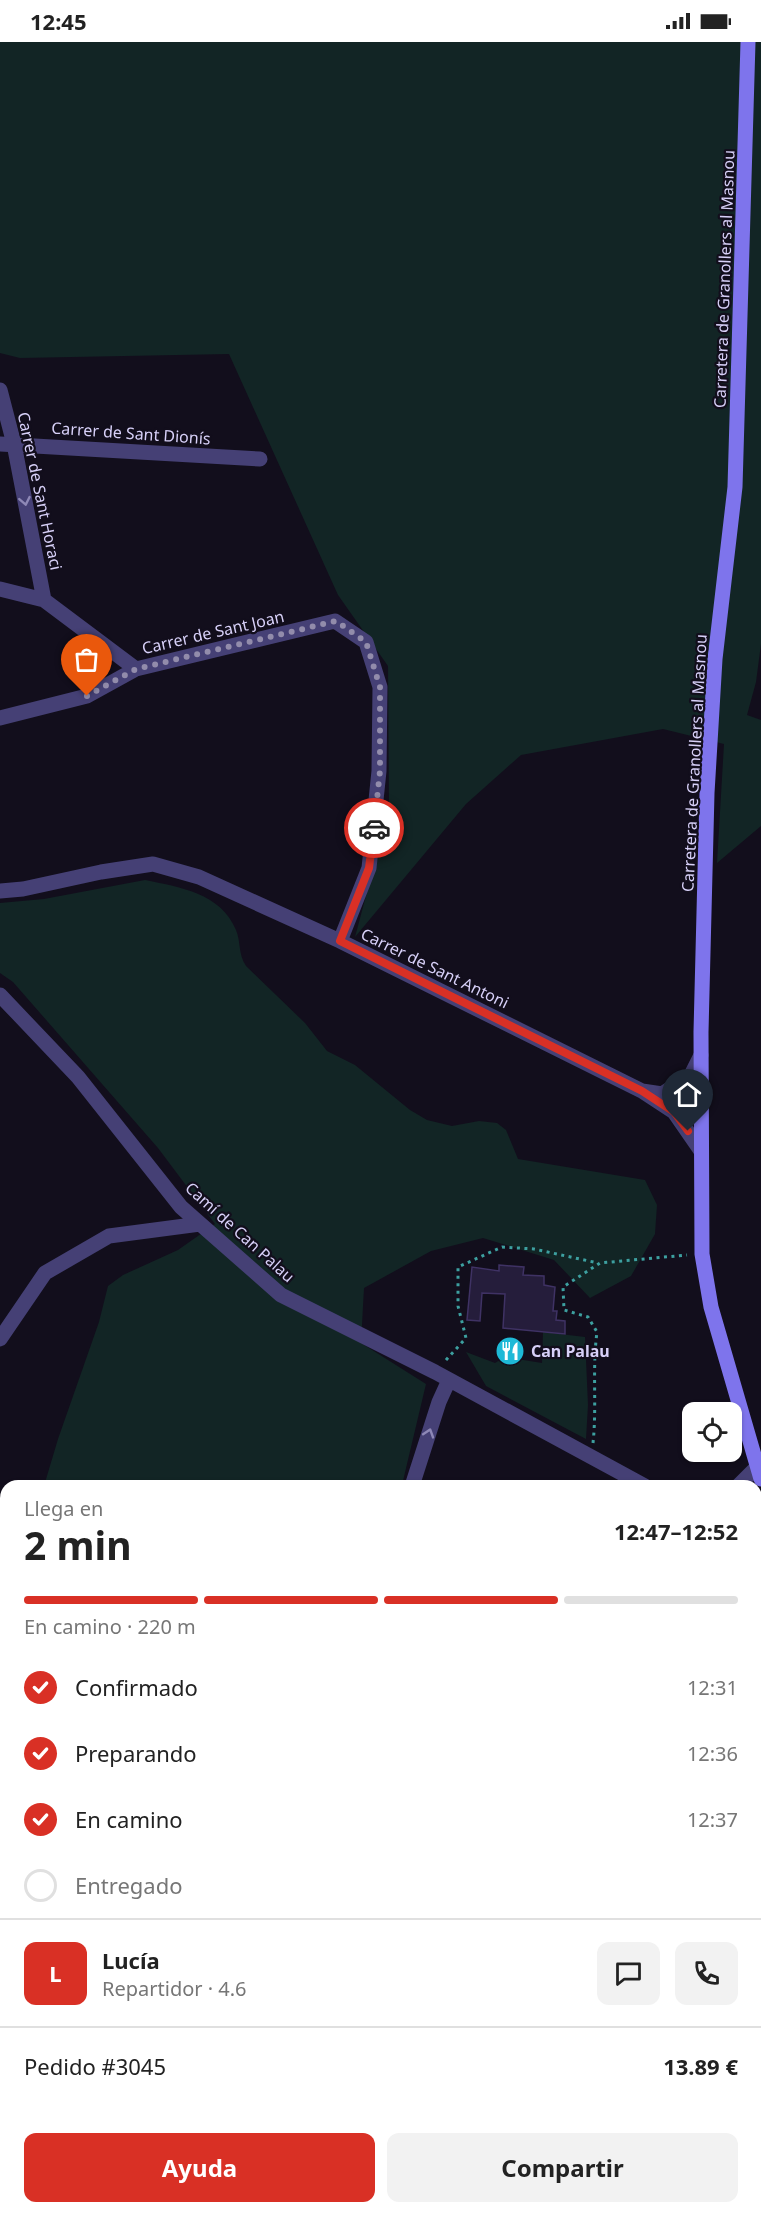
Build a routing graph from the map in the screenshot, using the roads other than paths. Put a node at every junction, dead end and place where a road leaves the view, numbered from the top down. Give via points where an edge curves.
1 (748, 42) edge
2 (0, 390) edge
3 (7, 444) edge
4 (260, 459) dead end
5 (0, 590) edge
6 (44, 600) junction
7 (136, 669) junction
8 (0, 718) edge
9 (0, 891) edge
10 (340, 941) junction
11 (0, 995) edge
12 (701, 1055) junction
13 (642, 1091) junction
14 (665, 1092) junction
15 (701, 1104) junction
16 (674, 1112) junction
17 (701, 1151) junction
18 (201, 1224) junction
19 (0, 1339) edge
20 (449, 1380) junction
21 (759, 1473) edge
22 (414, 1480) edge
23 (634, 1480) edge

1 - 12 main road, Carretera de Granollers al Masnou via 735,486 708,771
2 - 3 street, Carrer de Sant Horaci
3 - 4 street, Carrer de Sant Dionís
3 -> 6 street, Carrer de Sant Horaci
5 - 6 street
6 - 7 street
7 - 8 street, Carrer de Sant Joan via 87,696
7 - 10 street, Carrer de Sant Joan via 336,621 366,642 380,687 380,771 369,868
9 - 10 street, Carrer de Sant Antoni via 153,864 199,877
10 - 13 street, Carrer de Sant Antoni
11 - 18 street, Camí de Can Palau via 78,1077 181,1207
12 - 14 street via 691,1075
12 - 15 main road, Carretera de Granollers al Masnou
13 - 14 street, Carrer de Sant Antoni
13 - 16 street, Carrer de Sant Antoni
14 - 15 street, Carrer de Sant Antoni via 696,1099
15 - 16 street via 684,1113
15 - 17 main road, Carretera de Granollers al Masnou
16 - 17 street, Carrer de Sant Antoni
17 - 21 main road, Carretera de Granollers al Masnou via 702,1254 711,1307
18 - 19 street via 109,1236 45,1272
18 - 20 street, Camí de Can Palau via 281,1294
22 -> 20 street
20 - 23 street, Camí de Can Palau

